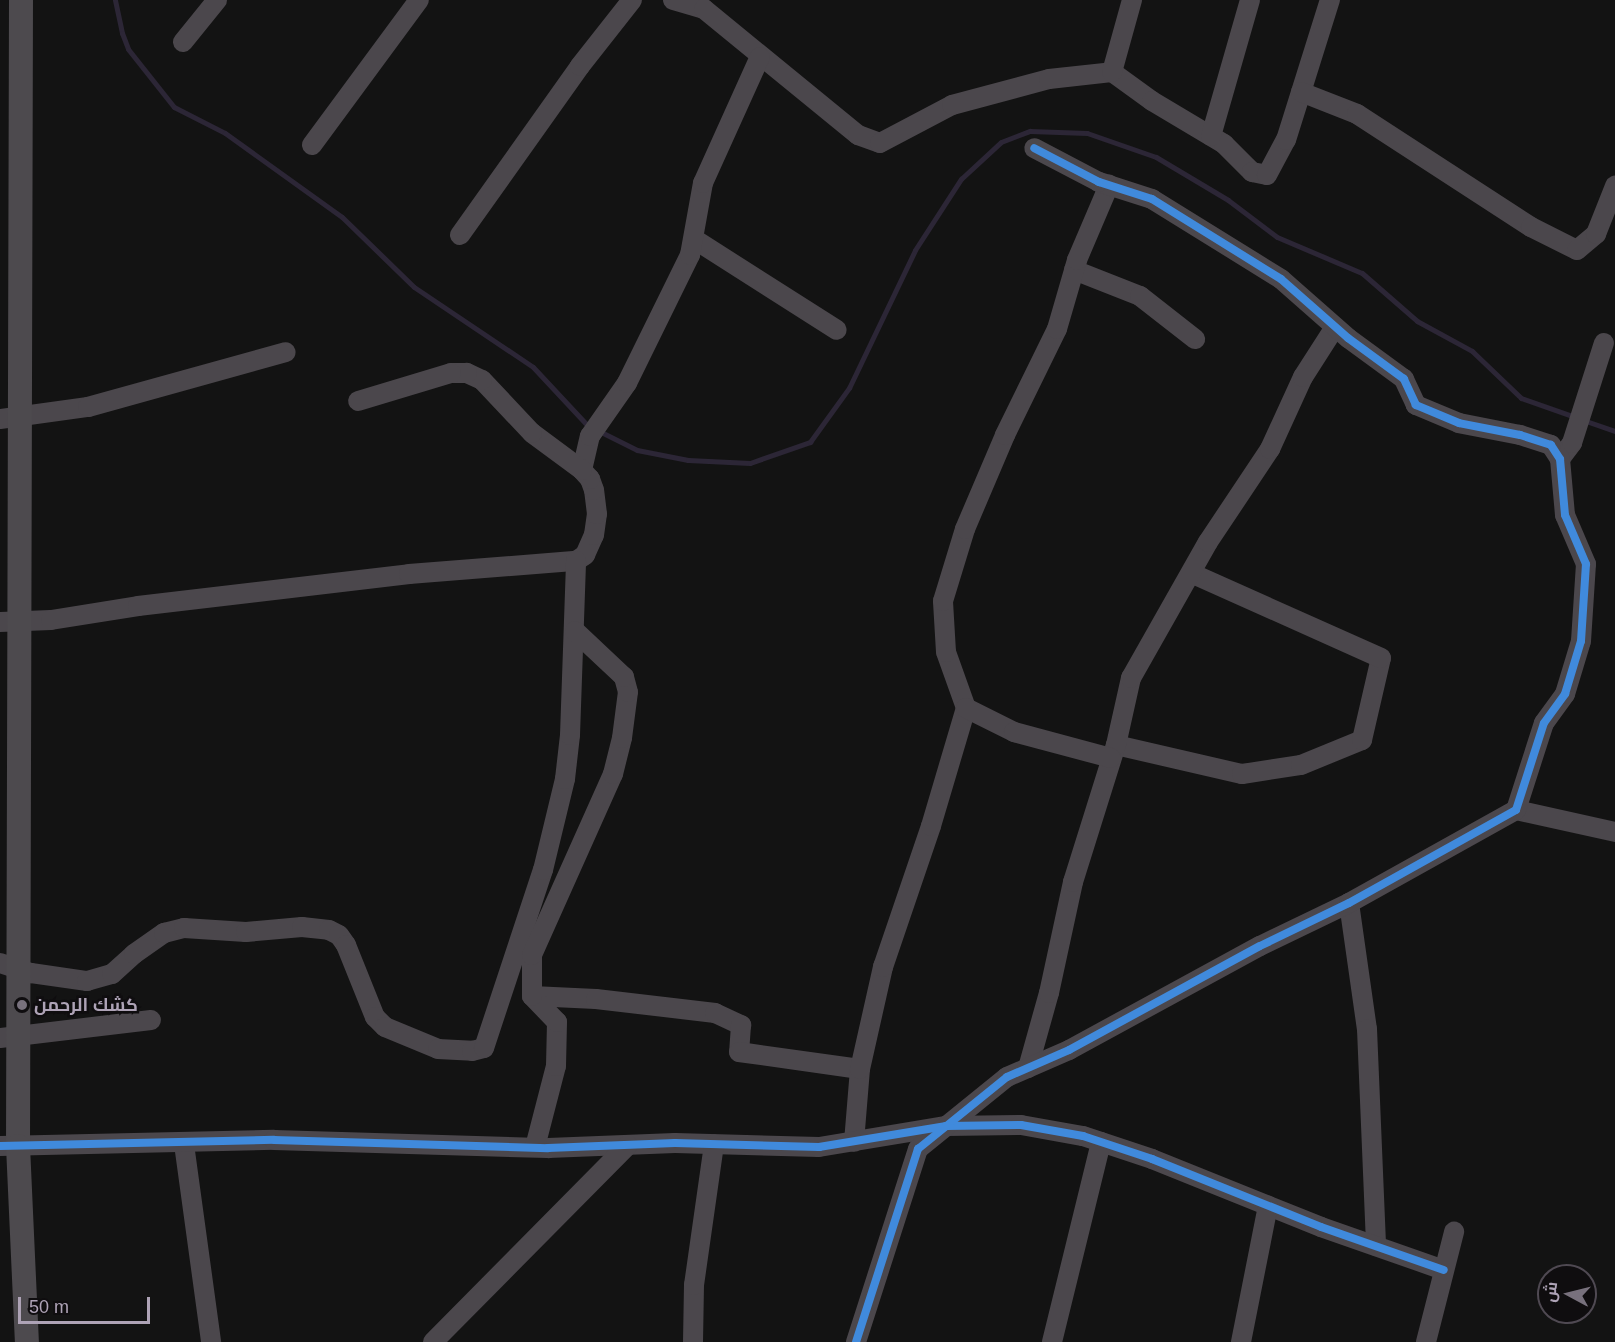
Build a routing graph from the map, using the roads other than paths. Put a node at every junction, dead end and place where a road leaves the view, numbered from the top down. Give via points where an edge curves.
1 (21, 0) edge
2 (217, 0) edge
3 (420, 0) edge
4 (632, 0) edge
5 (673, 0) edge
6 (1132, 0) edge
7 (1250, 0) edge
8 (1330, 0) edge
9 (183, 42) dead end
10 (760, 57) junction
11 (1112, 72) junction
12 (1301, 92) junction
13 (1210, 136) junction
14 (312, 145) dead end
15 (1034, 148) dead end
16 (1109, 185) junction
17 (1613, 196) edge
18 (460, 235) dead end
19 (694, 239) junction
20 (1074, 270) junction
21 (1335, 327) junction
22 (837, 330) dead end
23 (1195, 339) dead end
24 (1604, 343) dead end
25 (285, 352) dead end
26 (358, 401) dead end
27 (11, 418) edge
28 (1560, 459) junction
29 (582, 470) junction
30 (576, 561) junction
31 (1191, 573) junction
32 (10, 622) edge
33 (575, 630) junction
34 (966, 708) junction
35 (1113, 752) junction
36 (1516, 810) junction
37 (1615, 832) edge
38 (1349, 903) junction
39 (9, 966) edge
40 (532, 996) junction
41 (151, 1020) dead end
42 (9, 1037) edge
43 (1028, 1068) junction
44 (860, 1069) junction
45 (946, 1126) junction
46 (854, 1142) junction
47 (1101, 1142) junction
48 (184, 1144) junction
49 (628, 1144) junction
50 (714, 1144) junction
51 (9, 1146) edge
52 (535, 1147) junction
53 (1269, 1206) junction
54 (1454, 1232) dead end
55 (1376, 1246) junction
56 (1444, 1270) junction
57 (27, 1342) edge
58 (211, 1342) edge
59 (433, 1342) edge
60 (693, 1342) edge
61 (856, 1342) edge
62 (1052, 1342) edge
63 (1241, 1342) edge
64 (1426, 1342) edge

1 - 27 main road
2 - 9 street
3 - 14 street
4 - 18 street
5 - 10 street via 704,9
6 - 11 street
7 - 13 street
8 - 12 street
10 - 11 street via 858,135 880,143 952,105 1049,79
10 - 19 street via 703,183
11 - 13 street
12 - 13 street via 1286,140 1268,175 1252,172 1224,144
12 - 17 street via 1357,114 1531,227 1577,250 1596,234
15 - 16 street
16 - 20 street
16 - 21 street via 1152,199 1205,230 1281,279
19 - 22 street
19 - 29 street via 681,276 627,383 590,436
20 - 23 street via 1140,296
20 - 34 street via 1058,329 964,529 943,601 946,652
21 - 28 street via 1404,379 1416,405 1459,423 1551,445
21 - 31 street via 1303,377 1270,449
24 - 28 street via 1572,443
25 - 27 street via 88,407
26 - 29 street via 451,373 467,373 482,380 532,434
27 - 32 main road
28 - 36 street via 1565,514 1586,564 1581,641 1564,694 1544,723
29 - 30 street via 594,490 597,514 594,535 585,555
30 - 32 street via 409,574
30 - 33 street
31 - 35 street via 1131,678
31 - 35 street via 1382,658 1362,740 1301,765 1242,774
32 - 39 main road
33 - 39 street via 565,779 543,870 484,1048 438,1049 385,1027 375,1017 346,945 329,930 302,927 234,932 184,928 164,933 112,974 87,981
33 - 40 street via 624,677 628,692 614,774 532,955
34 - 35 street via 1014,732
34 - 44 street via 883,967
35 - 43 street via 1073,882
36 - 37 street
36 - 38 street
38 - 43 street
38 - 55 street via 1367,1029
39 - 42 main road
40 - 44 street via 716,1013 741,1025 739,1052
40 - 52 street via 557,1022 556,1066
41 - 42 street
42 - 51 main road
43 - 45 street via 1008,1077
44 - 46 street
45 - 46 street
45 - 47 street via 1021,1125
45 - 61 street via 918,1149
46 - 50 street via 819,1147
47 - 53 street
47 - 62 street
48 - 51 street
48 - 52 street via 274,1140
48 - 58 street
49 - 50 street
49 - 52 street
49 - 59 street
50 - 60 street via 694,1285
51 - 57 main road
53 - 55 street
53 - 63 street
54 - 56 street
55 - 56 street
56 - 64 street

